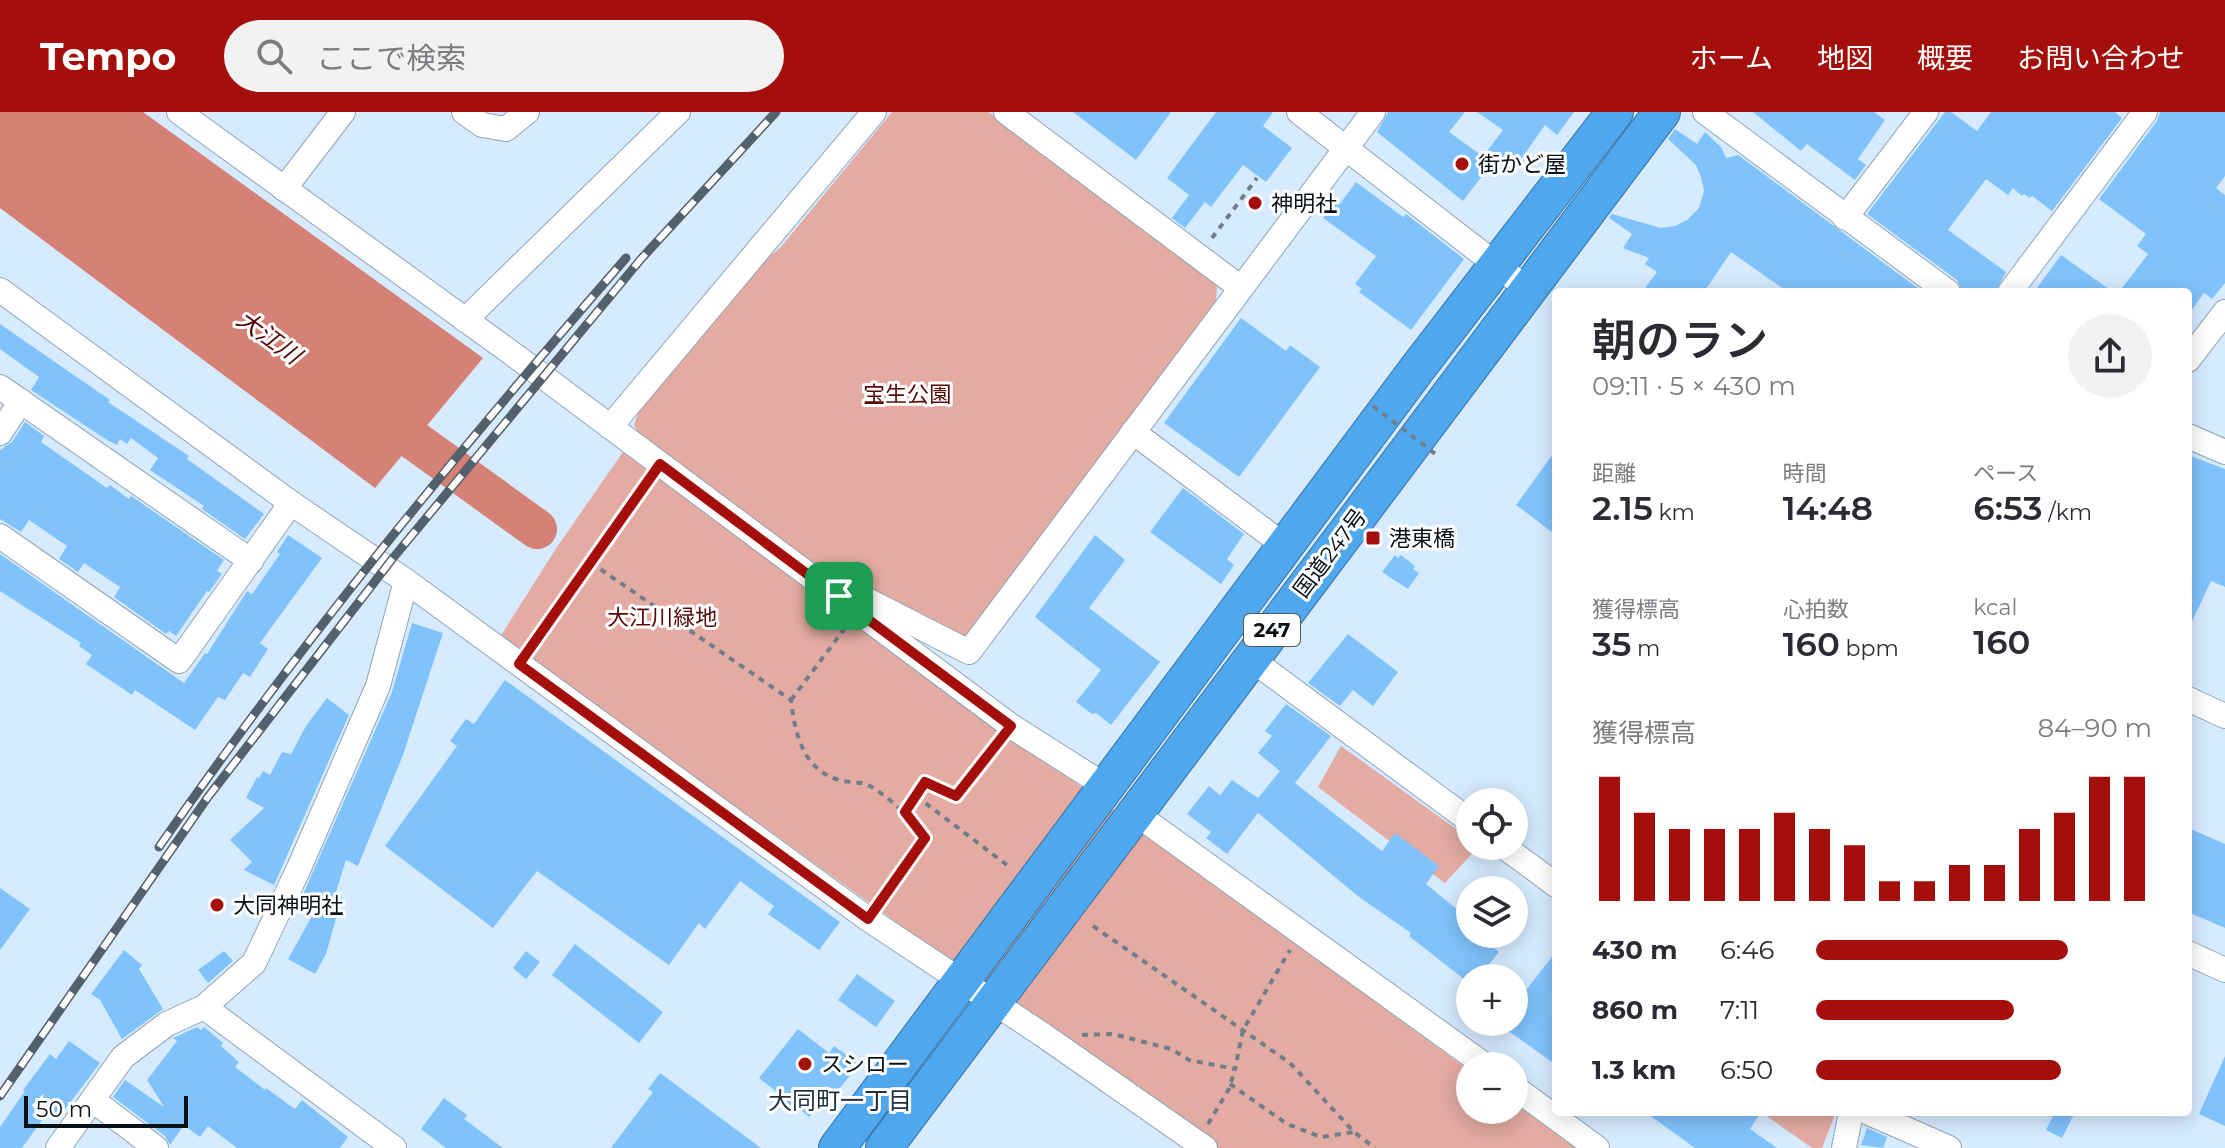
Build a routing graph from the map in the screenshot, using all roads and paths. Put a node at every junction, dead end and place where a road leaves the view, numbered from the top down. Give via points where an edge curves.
1 (179, 112) edge
2 (343, 112) edge
3 (464, 112) edge
4 (678, 112) edge
5 (874, 112) edge
6 (1006, 112) edge
7 (1299, 112) edge
8 (1373, 112) edge
9 (1615, 112) edge
10 (1662, 112) edge
11 (1705, 112) edge
12 (1926, 112) edge
13 (2145, 112) edge
14 (538, 113) edge
15 (1347, 148) junction
16 (1257, 178) dead end
17 (284, 189) junction
18 (1845, 218) junction
19 (1199, 256) junction
20 (1496, 266) junction
21 (1241, 288) junction
22 (1942, 288) edge
23 (2013, 288) edge
24 (0, 290) edge
25 (1529, 290) junction
26 (2225, 312) edge
27 (465, 320) junction
28 (2192, 355) edge
29 (0, 387) edge
30 (21, 401) junction
31 (1373, 406) dead end
32 (610, 427) junction
33 (1133, 432) junction
34 (0, 433) edge
35 (2192, 438) edge
36 (2225, 452) edge
37 (1438, 456) dead end
38 (660, 464) junction
39 (291, 503) junction
40 (0, 536) edge
41 (1285, 546) junction
42 (251, 561) junction
43 (592, 561) junction
44 (406, 581) junction
45 (848, 603) junction
46 (1251, 659) junction
47 (519, 664) junction
48 (791, 700) junction
49 (2192, 701) edge
50 (2225, 716) edge
51 (1011, 726) junction
52 (1107, 787) junction
53 (916, 796) junction
54 (1456, 811) edge
55 (905, 812) junction
56 (1135, 813) junction
57 (1522, 860) edge
58 (1011, 868) dead end
59 (1552, 882) edge
60 (868, 919) junction
61 (1093, 926) dead end
62 (1301, 930) junction
63 (2192, 955) edge
64 (2225, 970) edge
65 (962, 981) junction
66 (994, 1002) junction
67 (204, 1007) junction
68 (1243, 1030) junction
69 (1043, 1035) junction
70 (1467, 1052) edge
71 (1235, 1069) junction
72 (1230, 1084) junction
73 (1528, 1097) edge
74 (94, 1101) junction
75 (1552, 1115) edge
76 (1553, 1116) edge
77 (1850, 1116) edge
78 (1876, 1116) edge
79 (1354, 1132) junction
80 (1205, 1138) edge
81 (58, 1148) edge
82 (156, 1148) edge
83 (394, 1148) edge
84 (837, 1148) edge
85 (884, 1148) edge
86 (1375, 1148) edge
87 (1597, 1148) edge
88 (1844, 1148) edge
89 (1949, 1148) edge

1 - 17 street
2 - 17 street
3 - 14 street via 482,125 506,129
4 - 27 street
5 - 32 street
6 - 19 street
7 - 15 street
8 - 15 street
9 - 20 highway, 国道247号 / 247
10 - 25 highway, 国道247号 / 247
11 - 18 street
12 - 18 street
13 - 23 street
15 - 20 street
15 - 21 street
16 - 19 path
17 - 27 street
18 - 22 street
19 - 21 street
20 - 25 street
20 - 41 highway, 国道247号 / 247
21 - 33 street
24 - 39 street
25 - 46 highway, 国道247号 / 247
26 - 28 street
27 - 32 street
29 - 30 street
30 - 34 street
30 - 42 street
31 - 37 path, bridge
32 - 38 street
33 - 41 street
33 - 45 street via 969,652 861,597
35 - 36 street
38 - 43 path
38 - 45 street
39 - 42 street
39 - 44 street
40 - 42 street via 179,661
41 - 52 highway, 国道247号 / 247
43 - 47 path
43 - 48 path
44 - 47 street
44 - 67 street via 378,686 254,963
45 - 48 path
45 - 51 street
46 - 54 street
46 - 56 highway, 国道247号 / 247
47 - 60 street
48 - 55 path via 795,735 810,763 838,780 867,784
49 - 50 street
51 - 52 street
51 - 53 path via 956,796 925,782
52 - 65 highway, 国道247号 / 247
53 - 55 path
53 - 58 path
55 - 60 path via 925,838
56 - 62 street
56 - 66 highway, 国道247号 / 247
57 - 59 street
60 - 65 street
61 - 68 path
62 - 68 path
62 - 70 street
63 - 64 street
65 - 66 street
65 - 84 highway, 国道247号 / 247
66 - 69 street
66 - 85 highway, 国道247号 / 247
67 - 74 street via 167,1024 123,1057
67 - 83 street
68 - 71 path
68 - 79 path via 1290,1063
69 - 71 path via 1113,1034 1171,1049 1189,1060
69 - 80 street
71 - 72 path
72 - 79 path via 1287,1124 1321,1137
72 - 80 path
73 - 75 street
74 - 81 street
74 - 82 street
76 - 87 street
77 - 88 street
78 - 89 street
79 - 86 path

